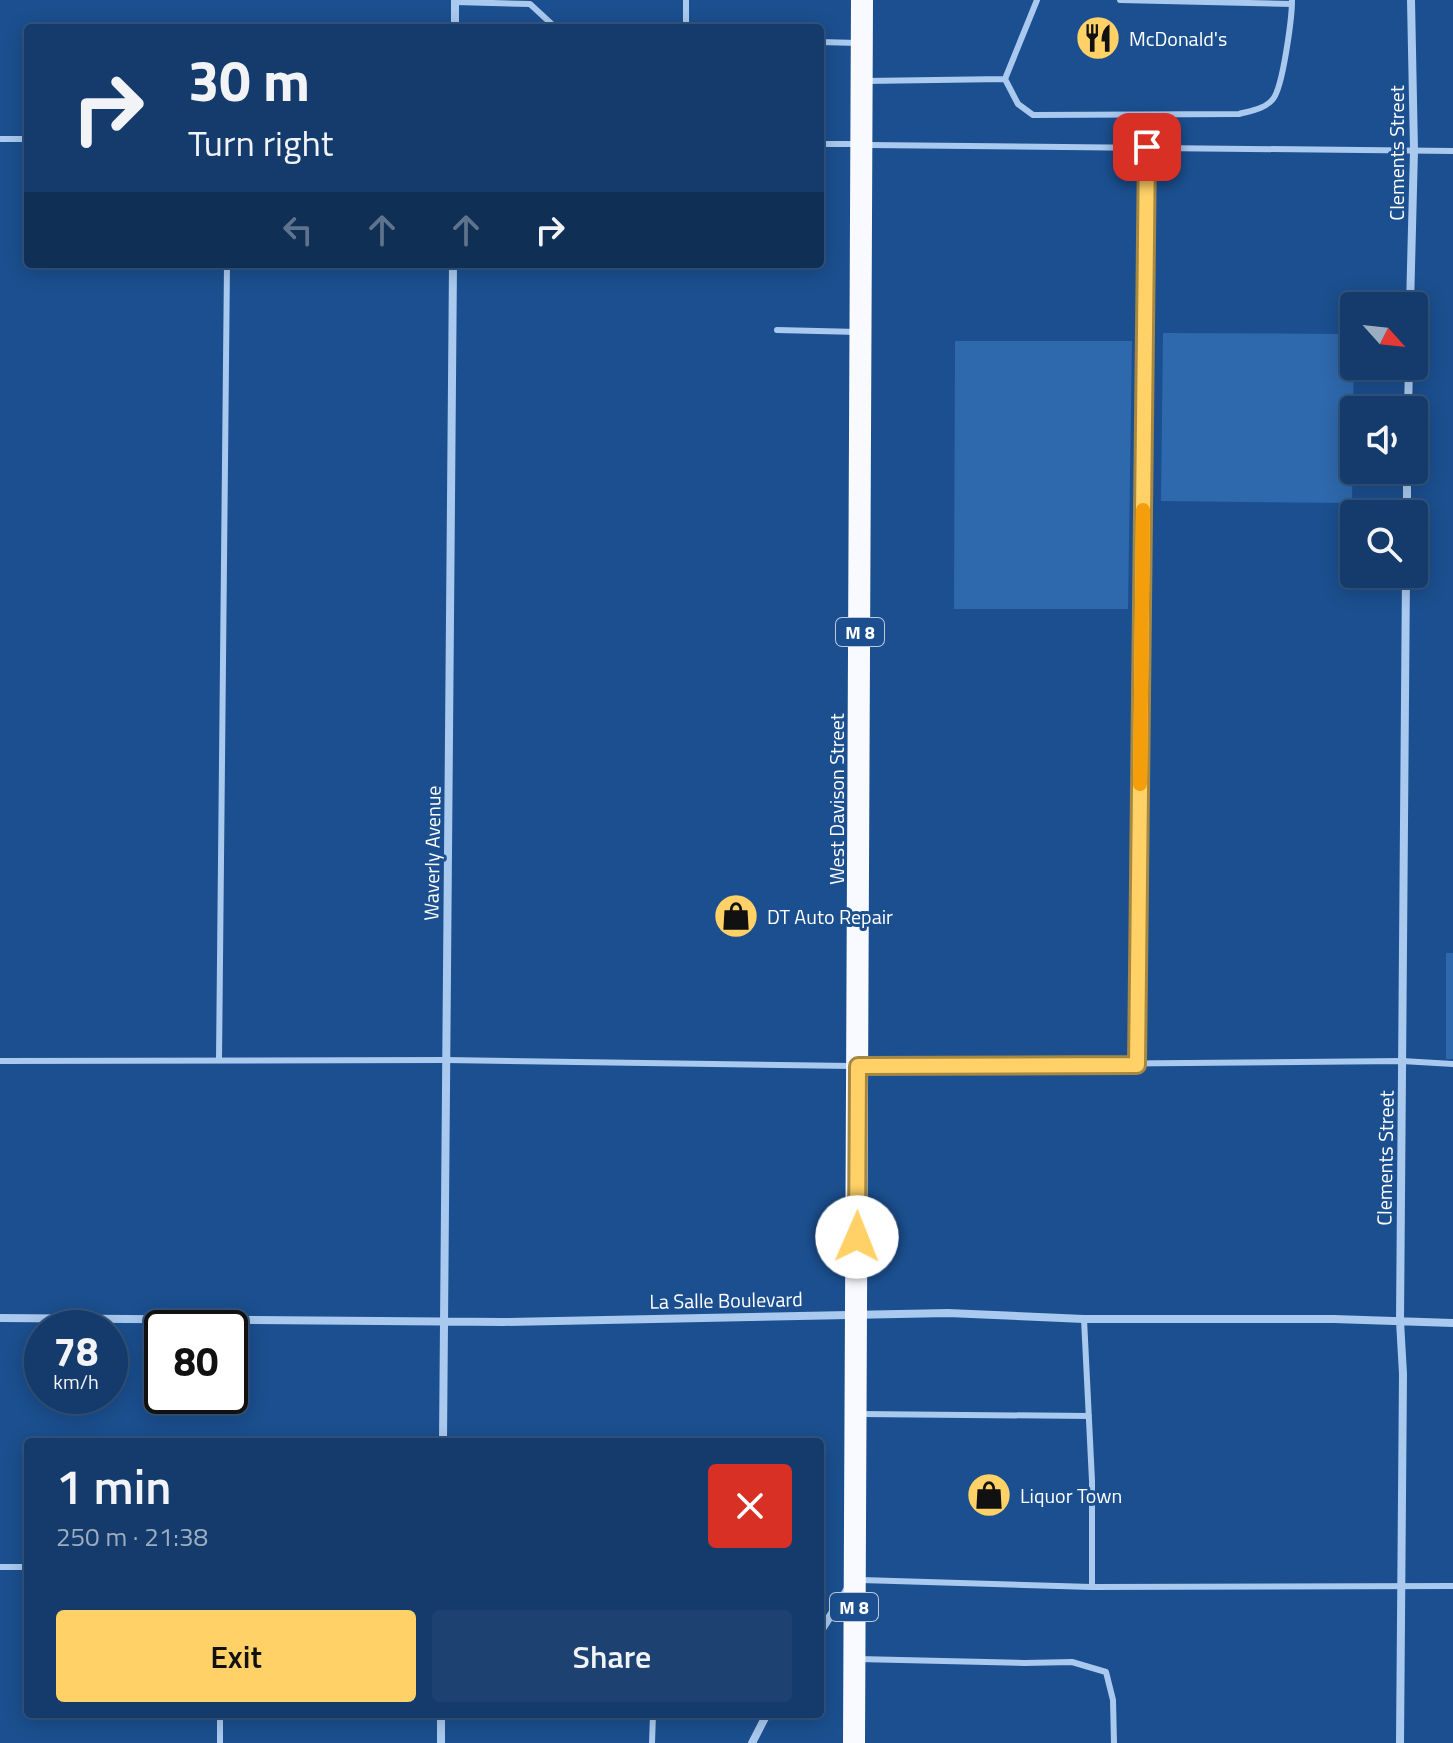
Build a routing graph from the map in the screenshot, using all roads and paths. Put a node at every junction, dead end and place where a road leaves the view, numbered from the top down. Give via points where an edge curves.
1 (686, 0) edge
2 (862, 0) edge
3 (1037, 0) edge
4 (1120, 0) edge
5 (1411, 0) edge
6 (455, 1) edge
7 (1292, 2) edge
8 (455, 24) edge
9 (552, 24) edge
10 (686, 24) edge
11 (824, 42) edge
12 (862, 43) junction
13 (1005, 79) junction
14 (862, 81) junction
15 (0, 139) edge
16 (24, 139) edge
17 (824, 144) edge
18 (862, 144) junction
19 (1147, 147) junction
20 (1414, 150) junction
21 (1453, 151) edge
22 (227, 268) edge
23 (453, 268) edge
24 (1410, 292) edge
25 (777, 330) dead end
26 (862, 332) junction
27 (1406, 588) edge
28 (219, 1060) junction
29 (446, 1060) junction
30 (0, 1061) edge
31 (1402, 1061) junction
32 (1453, 1064) edge
33 (1137, 1065) junction
34 (858, 1066) junction
35 (856, 1314) junction
36 (0, 1318) edge
37 (1084, 1319) junction
38 (1400, 1321) junction
39 (444, 1322) junction
40 (1453, 1323) edge
41 (855, 1414) junction
42 (1089, 1416) junction
43 (443, 1438) edge
44 (0, 1567) edge
45 (24, 1567) edge
46 (854, 1580) junction
47 (1401, 1586) junction
48 (1453, 1586) edge
49 (1092, 1587) junction
50 (824, 1626) edge
51 (854, 1659) junction
52 (220, 1718) edge
53 (441, 1718) edge
54 (653, 1718) edge
55 (765, 1718) edge
56 (220, 1743) edge
57 (441, 1743) edge
58 (652, 1743) edge
59 (752, 1743) edge
60 (854, 1743) edge
61 (1114, 1743) edge
62 (1400, 1743) edge

1 - 10 lane
2 - 12 highway, West Davison Street / M 8
3 - 13 lane
4 - 7 lane
5 - 20 street, Clements Street
6 - 8 street
6 - 9 lane via 530,4
7 - 13 lane via 1283,72 1274,98 1239,114 1033,115 1018,104
11 - 12 lane
12 - 14 highway, West Davison Street / M 8
13 - 14 lane
14 - 18 highway, West Davison Street / M 8
15 - 16 lane
17 - 18 lane
18 - 19 lane
18 - 26 highway, West Davison Street / M 8
19 - 20 lane
19 - 33 lane
20 - 21 lane
20 - 24 street, Clements Street
22 - 28 lane
23 - 29 street, Waverly Avenue
25 - 26 lane
26 - 34 highway, West Davison Street / M 8
27 - 31 street, Clements Street
28 - 29 lane
28 - 30 lane
29 - 34 lane
29 - 39 street, Waverly Avenue
31 - 32 lane
31 - 33 lane
31 - 38 street, Clements Street
33 - 34 lane
34 - 35 highway, West Davison Street / M 8
35 - 37 street, La Salle Boulevard
35 - 39 street, La Salle Boulevard
35 - 41 highway, West Davison Street / M 8
36 - 39 street, La Salle Boulevard
37 - 38 street, La Salle Boulevard
37 - 42 lane
38 - 40 street, La Salle Boulevard
38 - 47 street, Clements Street
39 - 43 street, Waverly Avenue
41 - 42 lane
41 - 46 highway, West Davison Street / M 8
42 - 49 lane
44 - 45 lane
46 - 49 lane
46 - 50 street
46 - 51 highway, West Davison Street / M 8
47 - 48 lane
47 - 49 lane
47 - 62 street, Clements Street
51 - 60 highway, West Davison Street / M 8
51 - 61 lane via 1072,1662 1106,1672
52 - 56 lane
53 - 57 street
54 - 58 lane
55 - 59 street

